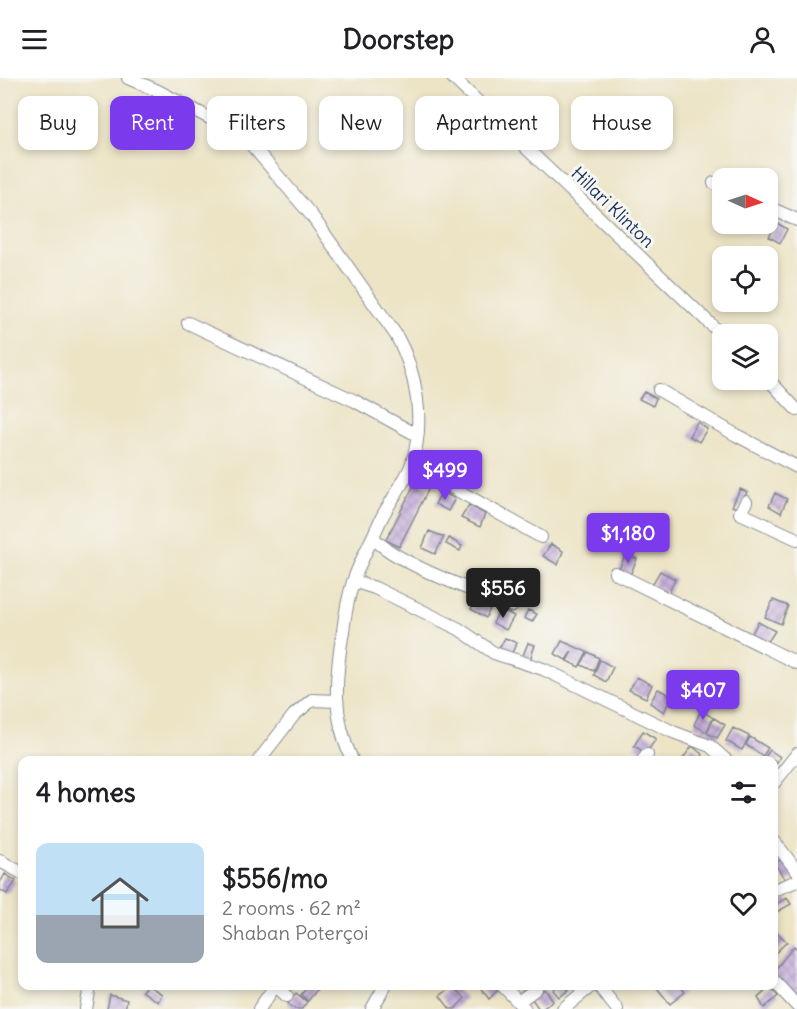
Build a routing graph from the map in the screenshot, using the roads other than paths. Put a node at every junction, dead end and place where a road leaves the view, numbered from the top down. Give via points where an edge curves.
1 (128, 78) edge
2 (453, 78) edge
3 (778, 211) edge
4 (797, 220) edge
5 (188, 323) dead end
6 (712, 325) edge
7 (659, 390) dead end
8 (778, 390) edge
9 (797, 410) edge
10 (417, 435) junction
11 (411, 465) junction
12 (797, 467) edge
13 (746, 502) dead end
14 (777, 515) dead end
15 (771, 527) junction
16 (373, 537) junction
17 (541, 537) dead end
18 (797, 539) edge
19 (615, 573) dead end
20 (353, 581) junction
21 (512, 606) dead end
22 (797, 663) edge
23 (337, 701) junction
24 (797, 754) edge
25 (262, 756) edge
26 (350, 756) edge
27 (721, 756) edge
28 (778, 778) edge
29 (778, 846) edge
30 (0, 861) edge
31 (18, 871) edge
32 (797, 871) edge
33 (797, 881) edge
34 (778, 888) edge
35 (778, 985) edge
36 (89, 990) edge
37 (273, 990) edge
38 (280, 990) edge
39 (383, 990) edge
40 (507, 990) edge
41 (535, 990) edge
42 (585, 990) edge
43 (602, 990) edge
44 (287, 996) dead end
45 (521, 1006) edge
46 (797, 1006) edge
47 (86, 1009) edge
48 (259, 1009) edge
49 (372, 1009) edge
50 (563, 1009) edge
51 (617, 1009) edge

1 - 10 street via 244,136 312,216 406,353 416,391
2 - 6 street, Hillari Klinton
3 - 4 street
5 - 10 street via 355,401
7 - 12 street
8 - 9 street
10 - 11 street
11 - 16 street
11 - 17 street
13 - 15 street via 740,513
14 - 15 street
15 - 18 street
16 - 20 street
16 - 21 street via 409,562
19 - 22 street
20 - 23 street via 336,672
20 - 27 street via 459,629 494,653 543,669 710,746
23 - 25 street via 312,700
23 - 26 street via 344,744
24 - 28 street
29 - 32 street
30 - 31 street
33 - 34 street
35 - 46 street
36 - 47 street
37 - 48 street
38 - 44 street
39 - 49 street
40 - 45 street
41 - 45 street
42 - 50 street
43 - 51 street

